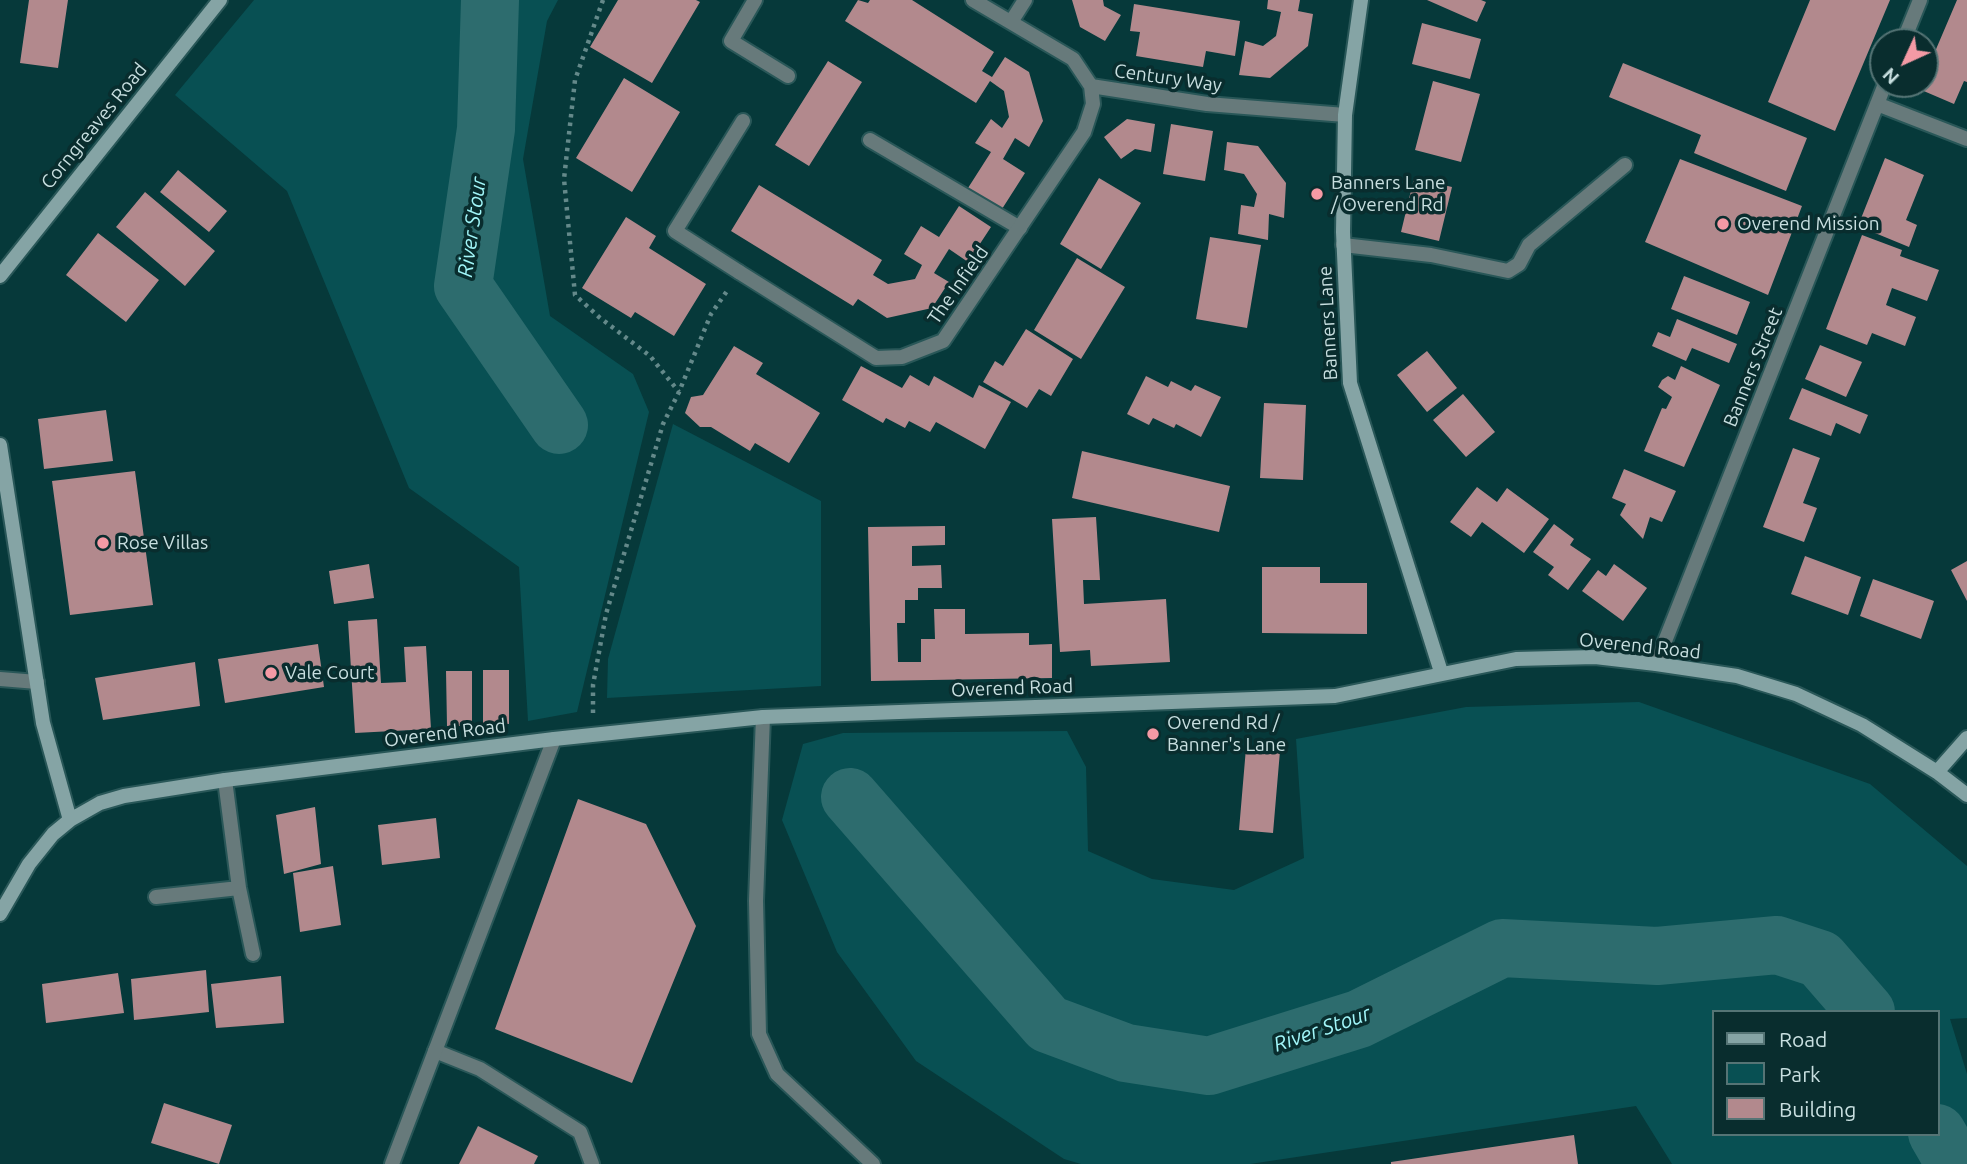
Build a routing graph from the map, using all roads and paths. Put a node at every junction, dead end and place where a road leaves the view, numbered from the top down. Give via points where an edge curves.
1 (220, 0) edge
2 (603, 0) edge
3 (755, 0) edge
4 (973, 0) edge
5 (1025, 0) edge
6 (1361, 0) edge
7 (1920, 0) edge
8 (1011, 22) junction
9 (1909, 28) edge
10 (788, 76) dead end
11 (1091, 86) junction
12 (1879, 98) edge
13 (1877, 104) junction
14 (1345, 115) junction
15 (743, 121) dead end
16 (1967, 139) edge
17 (870, 140) dead end
18 (1625, 165) dead end
19 (1020, 228) junction
20 (1343, 245) junction
21 (2, 267) edge
22 (739, 271) junction
23 (679, 392) junction
24 (0, 445) edge
25 (1656, 664) junction
26 (1441, 673) junction
27 (0, 679) edge
28 (37, 682) junction
29 (763, 717) junction
30 (593, 734) junction
31 (1967, 738) edge
32 (554, 739) junction
33 (1937, 772) junction
34 (225, 780) junction
35 (1967, 795) edge
36 (70, 820) junction
37 (239, 888) junction
38 (156, 897) dead end
39 (0, 914) edge
40 (253, 954) dead end
41 (435, 1051) junction
42 (392, 1164) edge
43 (592, 1164) edge
44 (873, 1164) edge

1 - 21 street, Corngreaves Road
2 - 23 path via 575,80 564,179 575,295 650,356
3 - 10 street via 730,41
4 - 8 street, Century Way
5 - 8 street
6 - 14 street, Banners Lane
7 - 9 street
8 - 11 street, Century Way via 1073,59
11 - 14 street, Century Way via 1207,104
11 - 19 street, The Infield via 1093,104 1084,132
12 - 13 street, Banners Street
13 - 16 street
13 - 25 street, Banners Street
14 - 20 street, Banners Lane
15 - 22 street, The Infield via 675,231
17 - 19 street
18 - 20 street via 1529,245 1508,271 1432,255
19 - 22 street, The Infield via 943,341 902,357 876,358
20 - 26 street, Banners Lane via 1350,383
22 - 23 path via 711,314
23 - 30 path via 663,424 606,614 593,685
24 - 28 street
25 - 26 street, Overend Road via 1595,657 1516,659
25 - 33 street, Overend Road via 1737,677 1796,694 1862,725
26 - 29 street, Overend Road via 1335,696
27 - 28 street
28 - 36 street via 43,723
29 - 30 street, Overend Road
29 - 44 street via 756,901 759,1034 777,1074
30 - 32 street, Overend Road
31 - 33 street
32 - 34 street, Overend Road
32 - 41 street
33 - 35 street, Overend Road
34 - 36 street, Overend Road via 124,796
34 - 37 street
36 - 39 street via 29,864
37 - 38 street
37 - 40 street
41 - 42 street
41 - 43 street via 480,1069 580,1132

